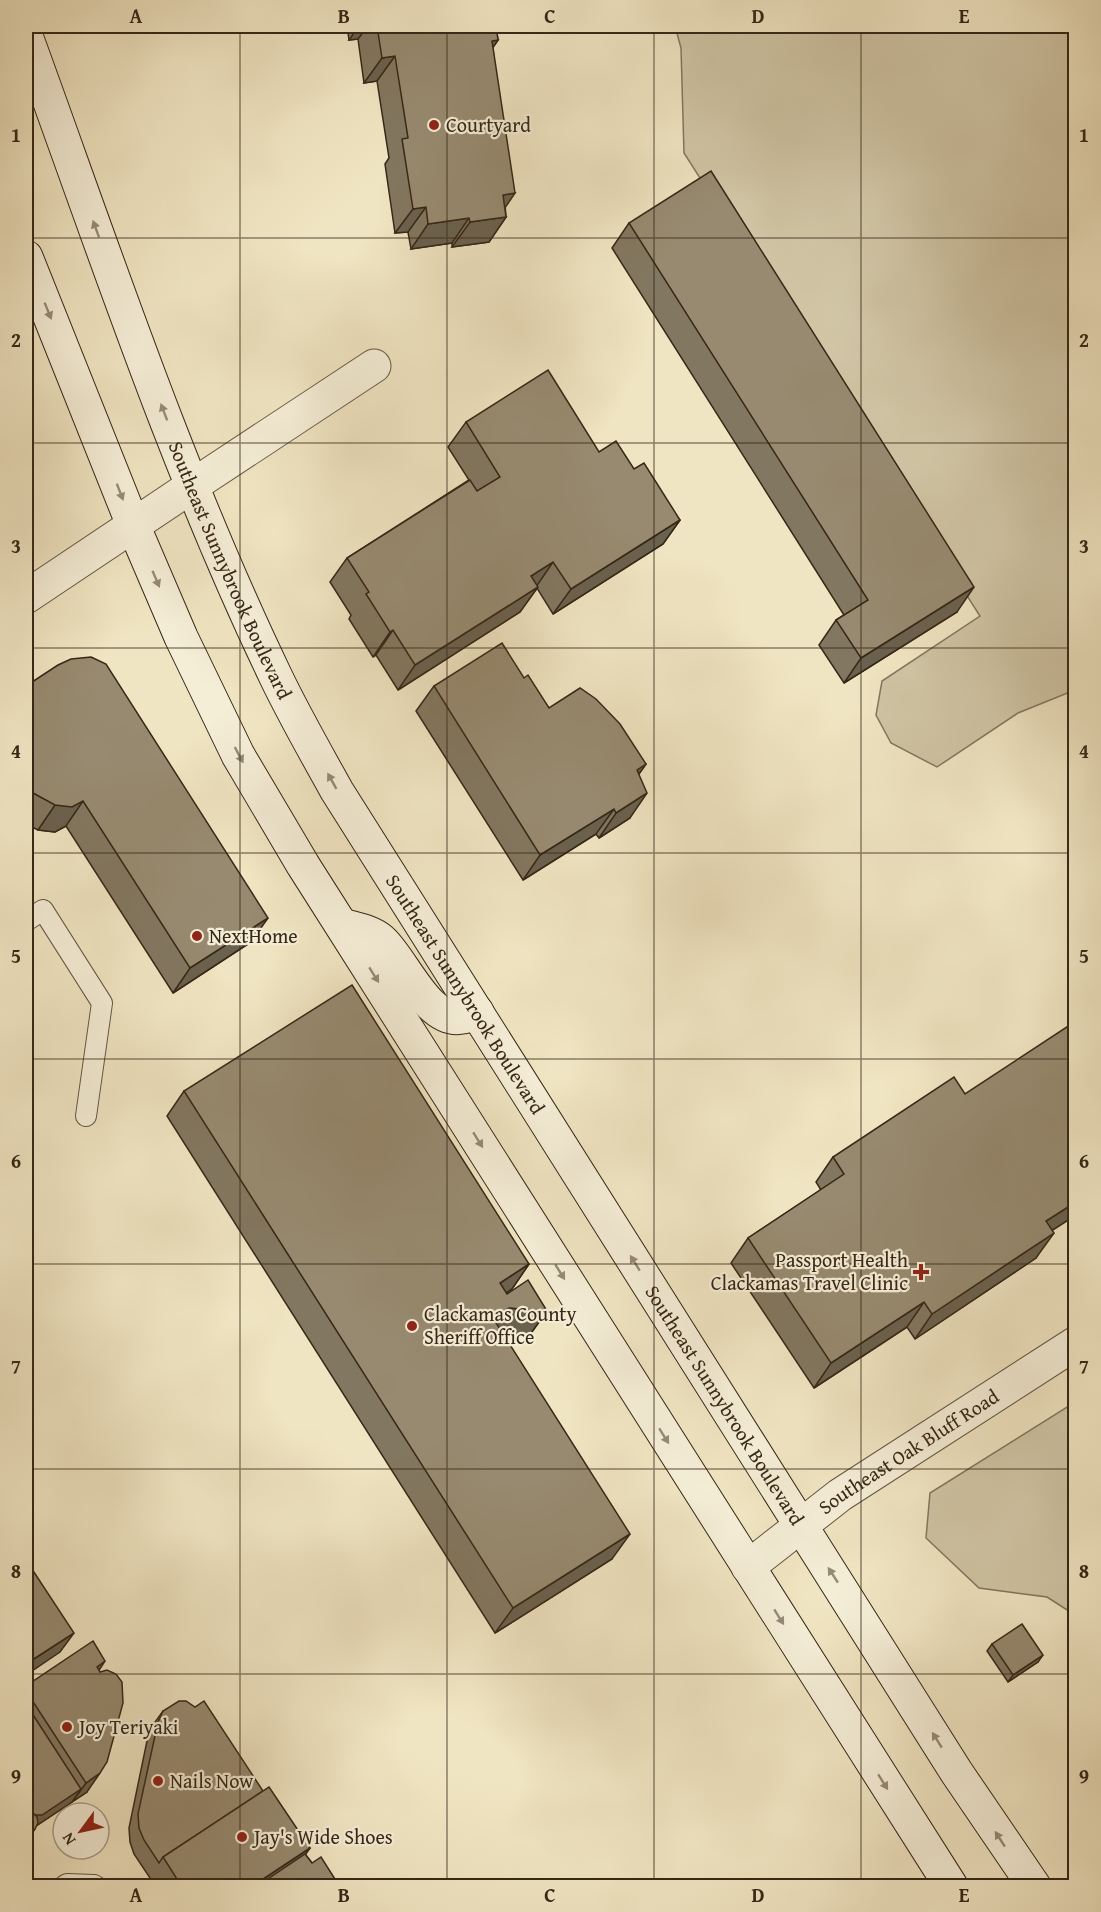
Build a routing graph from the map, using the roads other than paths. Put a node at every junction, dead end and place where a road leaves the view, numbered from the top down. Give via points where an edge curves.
1 (26, 36) edge
2 (26, 257) edge
3 (374, 366) dead end
4 (192, 486) junction
5 (133, 525) junction
6 (26, 597) edge
7 (26, 921) edge
8 (342, 925) junction
9 (477, 1012) junction
10 (86, 1116) dead end
11 (1076, 1343) edge
12 (801, 1525) junction
13 (748, 1567) junction
14 (64, 1887) edge
15 (96, 1887) edge
16 (951, 1887) edge
17 (1034, 1887) edge

4 -> 1 main road, Southeast Sunnybrook Boulevard
2 -> 5 main road
3 - 4 main road
4 - 5 main road
9 -> 4 main road, Southeast Sunnybrook Boulevard via 338,791 290,705
5 - 6 main road
5 -> 8 main road via 238,755
7 - 10 lane via 43,910 102,1003
8 - 9 main road via 379,937 436,1009 461,1018
8 -> 13 main road
12 -> 9 main road, Southeast Sunnybrook Boulevard
11 - 12 main road, Southeast Oak Bluff Road via 840,1495
12 - 13 main road, Southeast Oak Bluff Road
17 -> 12 main road, Southeast Sunnybrook Boulevard via 957,1773
13 -> 16 main road
14 - 15 lane

